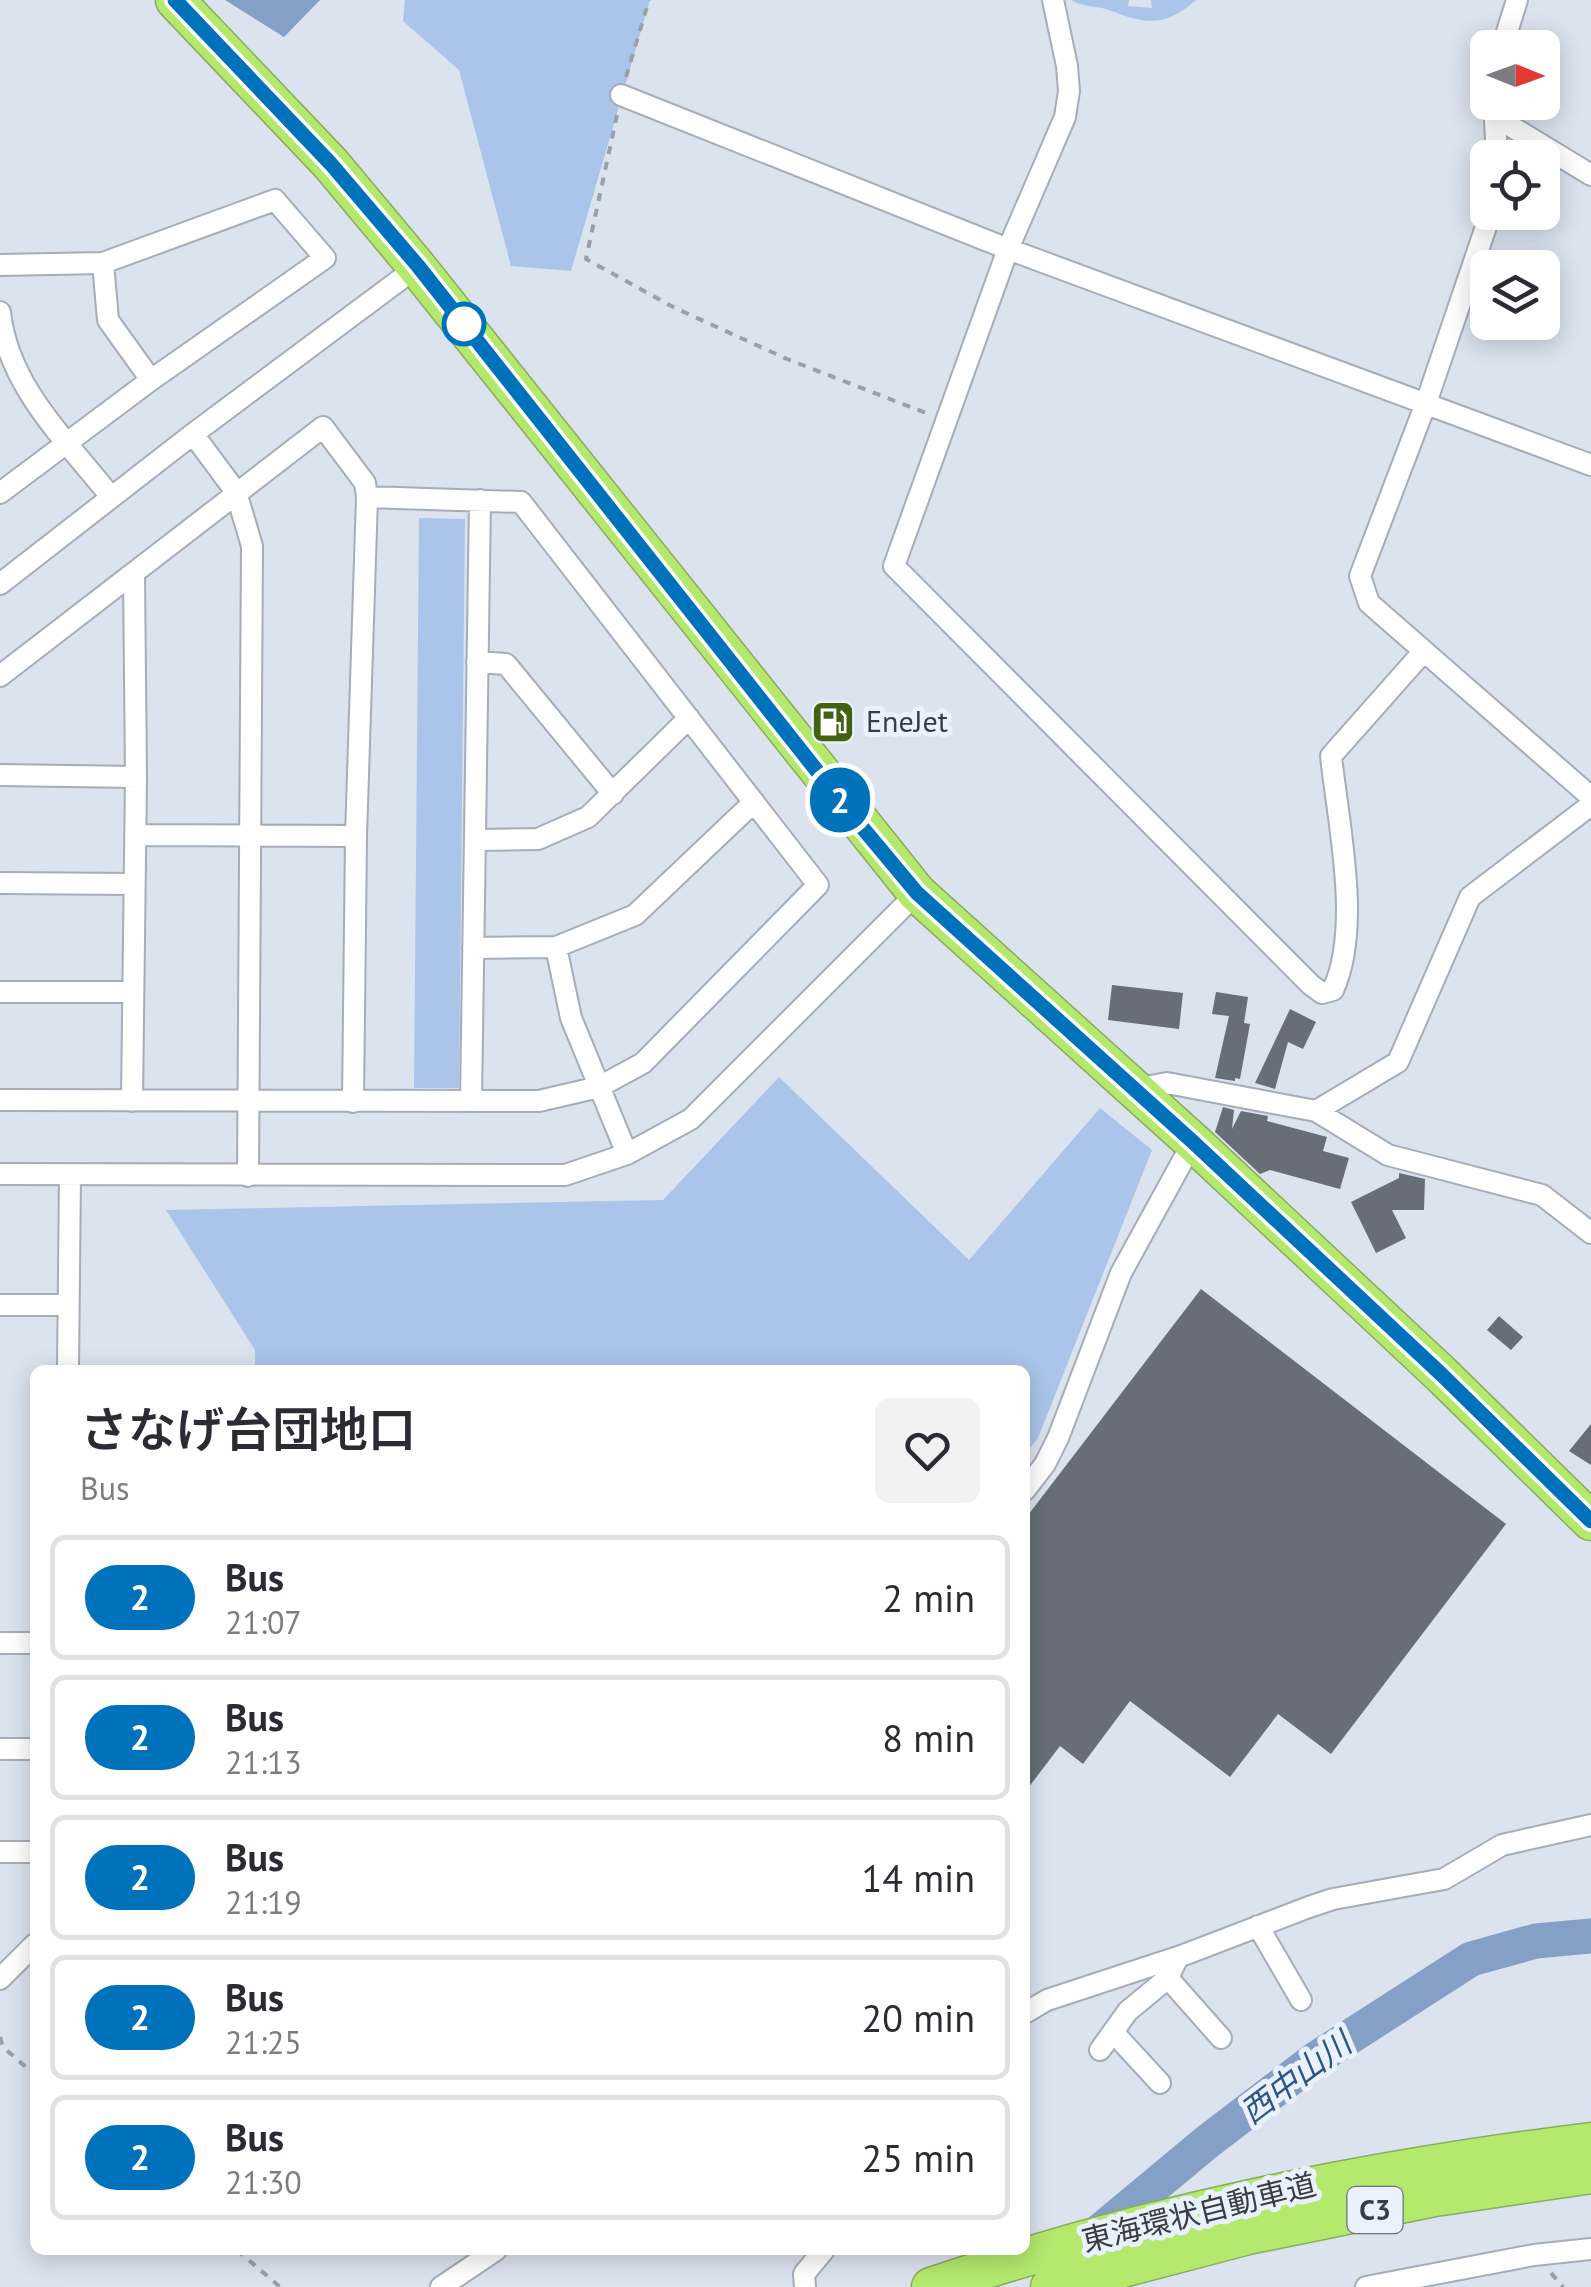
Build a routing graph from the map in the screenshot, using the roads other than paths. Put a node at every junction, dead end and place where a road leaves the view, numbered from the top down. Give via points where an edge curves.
1 (175, 0) edge
2 (1054, 0) edge
3 (1517, 0) edge
4 (1508, 30) edge
5 (621, 95) road end
6 (1509, 120) edge
7 (1591, 175) edge
8 (1485, 230) edge
9 (1008, 249) junction
10 (103, 263) junction
11 (0, 265) edge
12 (418, 266) junction
13 (0, 312) edge
14 (150, 380) junction
15 (1426, 403) junction
16 (193, 434) junction
17 (67, 442) junction
18 (1591, 465) edge
19 (236, 492) junction
20 (0, 493) edge
21 (111, 498) junction
22 (367, 498) junction
23 (480, 500) junction
24 (134, 574) junction
25 (0, 584) edge
26 (1424, 651) junction
27 (478, 662) junction
28 (0, 676) edge
29 (688, 718) junction
30 (0, 775) edge
31 (136, 778) junction
32 (612, 794) junction
33 (1591, 797) edge
34 (754, 802) junction
35 (1591, 805) edge
36 (135, 835) junction
37 (251, 836) junction
38 (356, 836) junction
39 (475, 840) junction
40 (0, 883) edge
41 (134, 884) junction
42 (917, 893) junction
43 (556, 947) junction
44 (474, 948) junction
45 (0, 992) edge
46 (133, 992) junction
47 (598, 1087) junction
48 (1135, 1089) junction
49 (0, 1100) edge
50 (247, 1100) junction
51 (132, 1101) junction
52 (353, 1102) junction
53 (471, 1102) junction
54 (1316, 1111) junction
55 (1193, 1142) junction
56 (627, 1154) junction
57 (0, 1174) edge
58 (70, 1175) junction
59 (248, 1176) junction
60 (1591, 1233) edge
61 (0, 1305) edge
62 (68, 1305) junction
63 (68, 1365) edge
64 (1030, 1484) edge
65 (1591, 1521) edge
66 (0, 1642) edge
67 (30, 1643) edge
68 (0, 1749) edge
69 (30, 1749) edge
70 (1591, 1824) edge
71 (0, 1852) edge
72 (30, 1852) edge
73 (1258, 1926) junction
74 (30, 1949) edge
75 (1178, 1957) junction
76 (1168, 1978) junction
77 (0, 1979) edge
78 (1301, 2000) dead end
79 (1030, 2010) edge
80 (1113, 2032) junction
81 (1222, 2038) dead end
82 (1100, 2050) dead end
83 (1160, 2083) dead end
84 (1591, 2142) edge
85 (1591, 2174) edge
86 (1591, 2249) edge
87 (489, 2255) edge
88 (820, 2255) edge
89 (441, 2287) edge
90 (805, 2287) edge
91 (931, 2287) edge
92 (1050, 2287) edge
93 (1366, 2287) edge

1 - 12 highway
2 - 9 street via 1067,66 1065,117
3 - 4 street
5 - 9 street
6 - 7 street
8 - 15 street
9 - 15 street
9 - 26 street via 894,566 1322,993 1333,990 1346,936 1331,756
10 - 11 street
10 - 14 street via 108,320
10 - 14 street via 275,200 325,258
12 - 16 street
12 - 42 highway
13 - 17 street via 26,392
14 - 17 street
15 - 18 street
15 - 26 street via 1360,576 1369,603
16 - 19 street
16 - 21 street
17 - 20 street
17 - 21 street
19 - 22 street via 323,426 365,483
19 - 24 street
19 - 37 street via 252,546
21 - 25 street
22 - 23 street
22 - 38 street
23 - 27 street
23 - 29 street via 522,502
24 - 28 street
24 - 31 street
26 - 33 street
27 - 32 street via 506,664
27 - 39 street
29 - 32 street
29 - 34 street
30 - 31 street
31 - 36 street
32 - 39 street via 588,817 538,838
34 - 43 street via 636,915
34 - 47 street via 818,885 642,1062
35 - 54 street via 1470,897 1398,1062
36 - 37 street
36 - 41 street
37 - 38 street
37 - 50 street
38 - 52 street
39 - 44 street
40 - 41 street
41 - 46 street
42 - 48 highway
42 - 56 street via 691,1120
43 - 44 street
43 - 47 street via 570,1018
44 - 53 street
45 - 46 street
46 - 51 street
47 - 53 street via 539,1101
47 - 56 street
48 - 54 street via 1166,1084
48 - 55 highway
49 - 51 street
50 - 51 street
50 - 52 street
50 - 59 street
52 - 53 street
54 - 60 street via 1388,1155 1542,1195
55 - 64 street via 1121,1272 1058,1438
55 - 65 highway
56 - 59 street via 565,1174
57 - 58 street
58 - 59 street
58 - 62 street
61 - 62 street
62 - 63 street
66 - 67 street
68 - 69 street
70 - 73 street via 1502,1845 1444,1879 1332,1899
71 - 72 street
73 - 75 street
73 - 78 street
74 - 77 street
75 - 76 street
75 - 79 street
76 - 80 street
76 - 81 street
80 - 82 street
80 - 83 street
84 - 91 highway, 東海環状自動車道 / C3 via 1296,2187
85 - 92 highway, 東海環状自動車道 / C3 via 1248,2235
86 - 93 street
87 - 89 street
88 - 90 street via 804,2274

